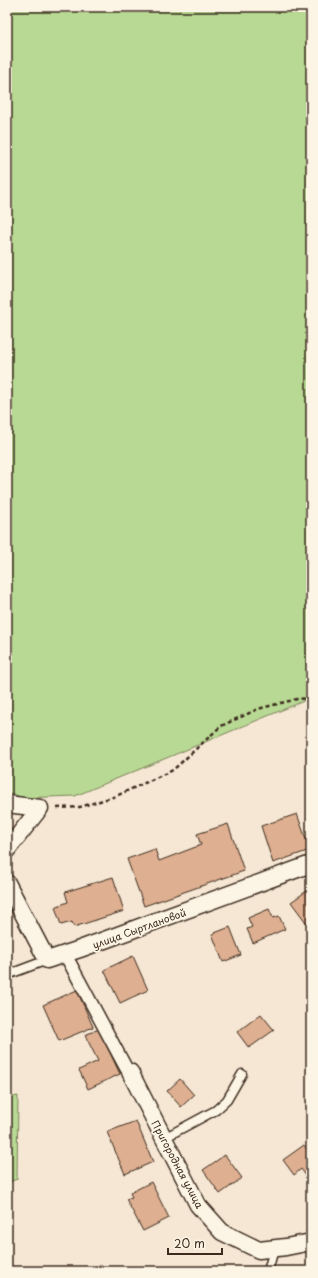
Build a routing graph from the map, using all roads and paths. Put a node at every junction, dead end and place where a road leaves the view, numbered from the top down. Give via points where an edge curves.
1 (311, 698) edge
2 (7, 804) edge
3 (40, 808) junction
4 (7, 850) edge
5 (311, 864) edge
6 (7, 883) edge
7 (65, 954) junction
8 (47, 960) junction
9 (7, 975) edge
10 (130, 1072) joint
11 (242, 1074) dead end
12 (164, 1138) junction
13 (311, 1242) edge
14 (274, 1248) junction
15 (268, 1271) edge

1 - 3 path via 258,709 221,726 173,770 116,796 80,807
2 - 3 street
3 - 4 street
5 - 7 street, улица Сыртлановой
6 - 8 street
7 - 8 street, улица Сыртлановой
7 - 10 street
8 - 9 lane
10 - 12 street, Пригородная улица
11 - 12 lane via 227,1100 216,1110
12 - 14 street, Пригородная улица via 198,1205 222,1232 259,1250
13 - 14 street, Пригородная улица
14 - 15 lane

